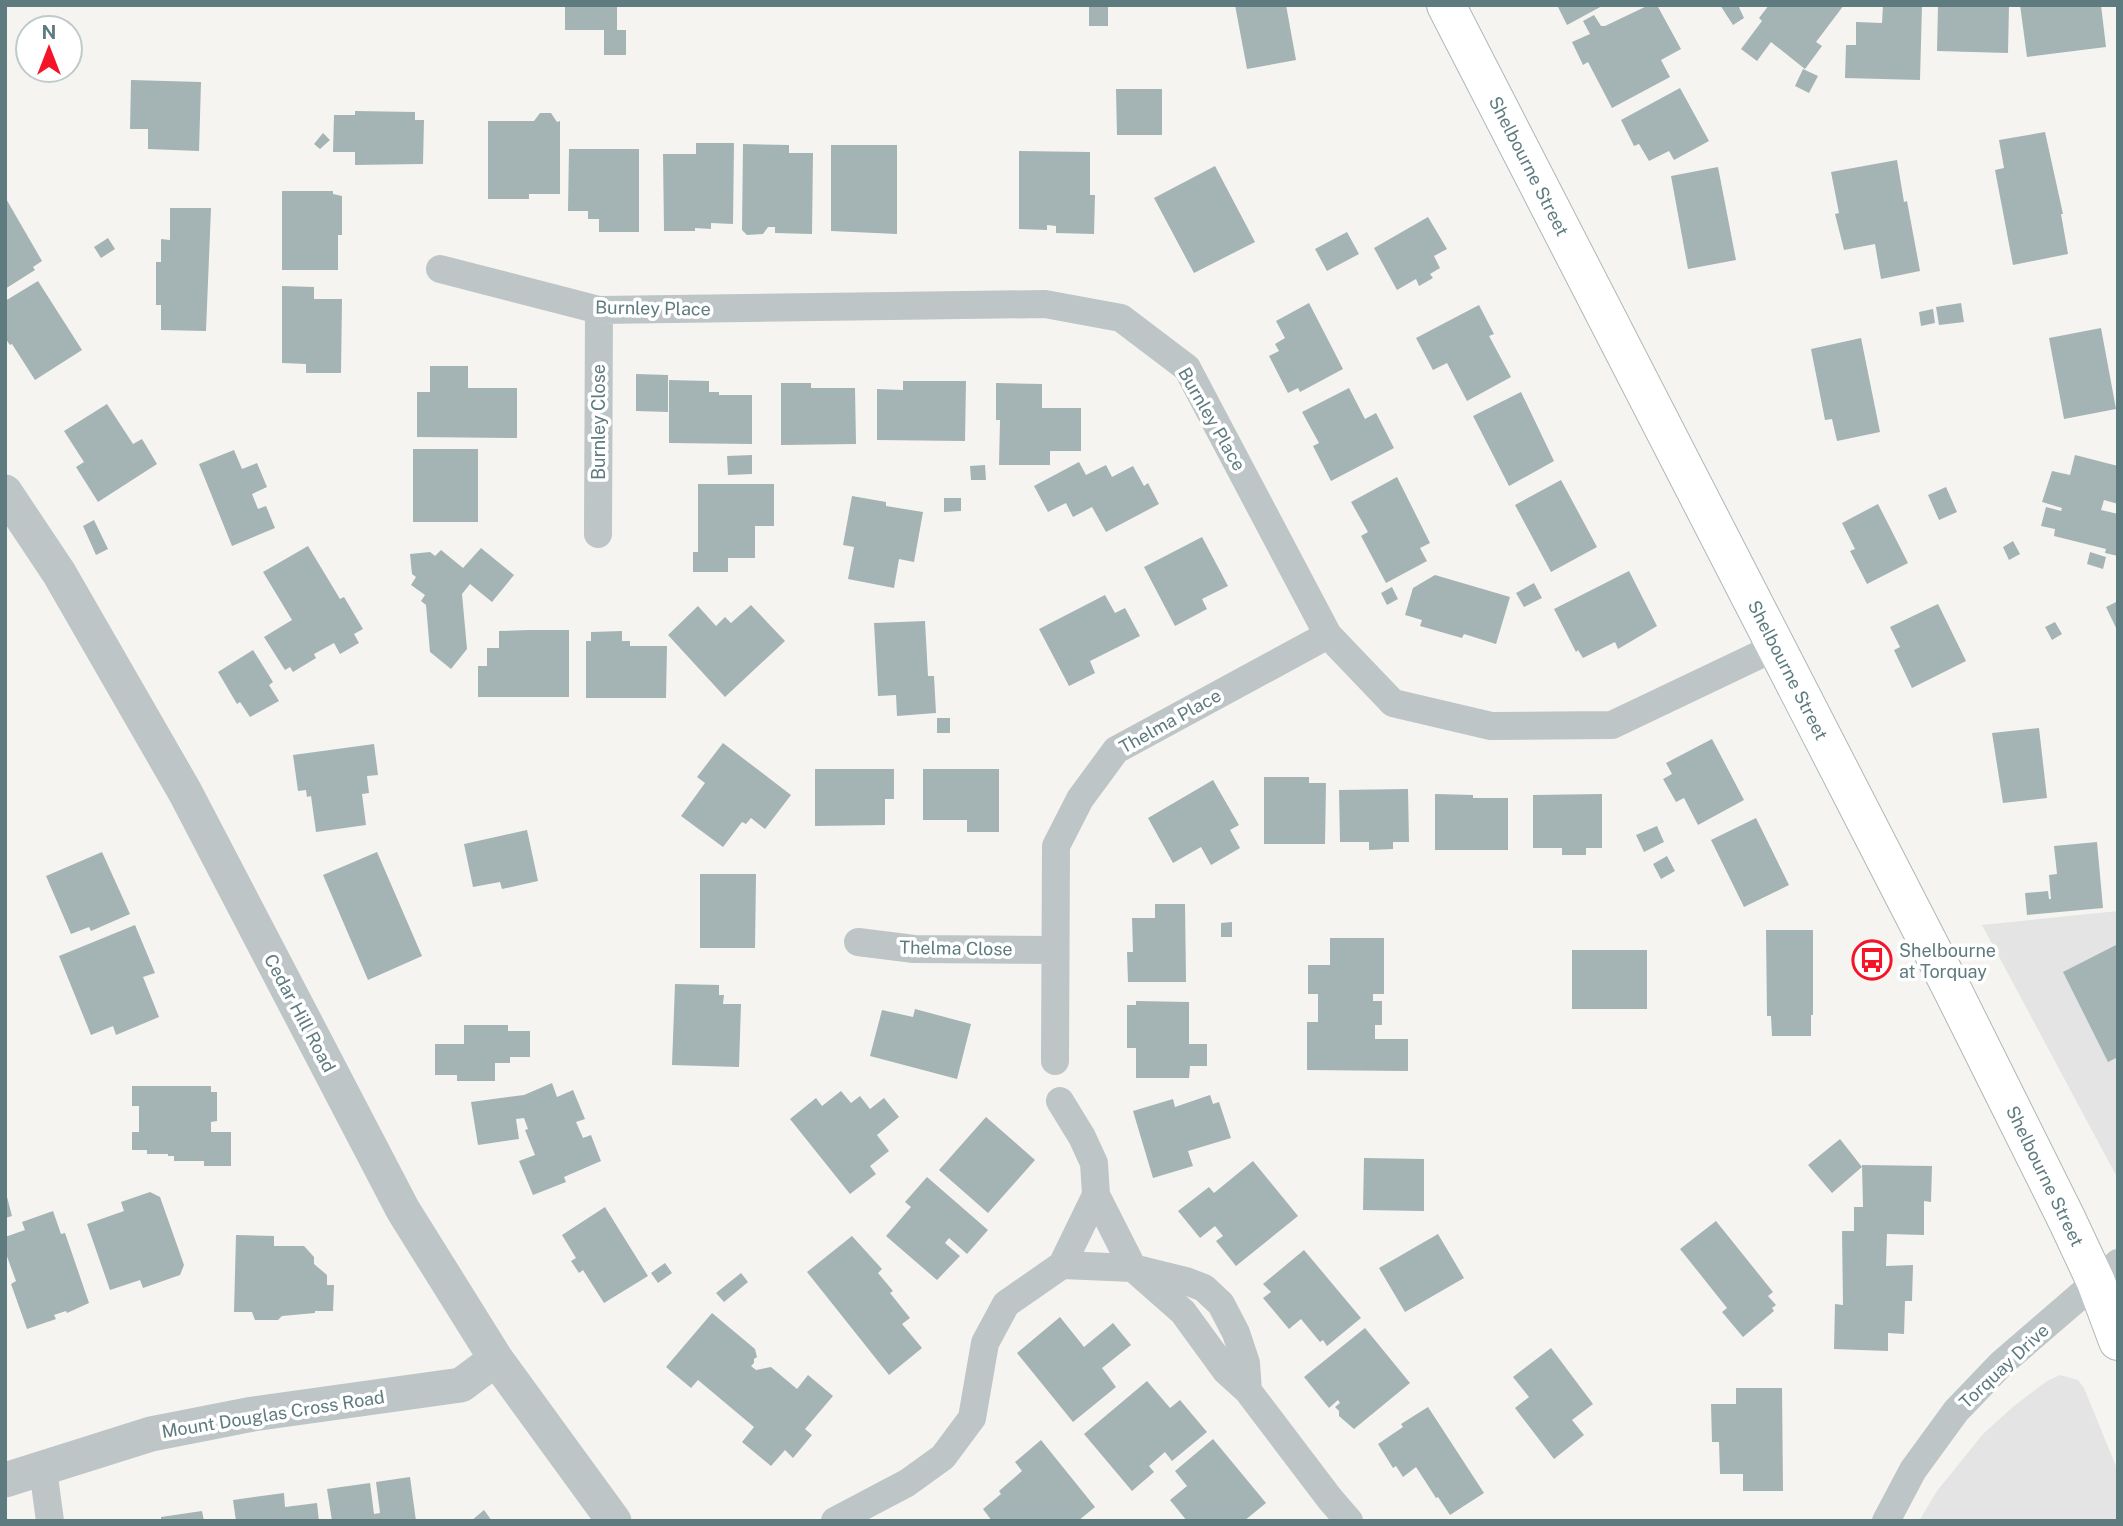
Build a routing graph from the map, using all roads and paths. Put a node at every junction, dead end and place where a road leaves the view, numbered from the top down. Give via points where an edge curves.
1 (1446, 5) edge
2 (440, 269) dead end
3 (599, 310) junction
4 (5, 492) edge
5 (598, 534) dead end
6 (1328, 635) junction
7 (1776, 647) junction
8 (858, 942) dead end
9 (1055, 950) junction
10 (1055, 1061) dead end
11 (1060, 1101) dead end
12 (1096, 1195) junction
13 (1062, 1265) junction
14 (1133, 1268) junction
15 (2107, 1272) edge
16 (2118, 1341) edge
17 (495, 1359) junction
18 (43, 1469) junction
19 (5, 1480) edge
20 (50, 1521) edge
21 (614, 1521) edge
22 (835, 1521) edge
23 (1349, 1521) edge
24 (1886, 1521) edge

1 - 7 main road, Shelbourne Street
2 - 3 street, Burnley Place
3 - 5 street, Burnley Close
3 - 6 street, Burnley Place via 1045,304 1121,318 1187,368
4 - 17 street, Cedar Hill Road via 58,573 185,792 403,1210
6 - 7 street, Burnley Place via 1393,703 1490,726 1612,725
6 - 9 street, Thelma Place via 1116,750 1080,799 1056,846
7 - 15 main road, Shelbourne Street via 1963,1011
8 - 9 street, Thelma Close via 914,949
9 - 10 street, Thelma Place
11 - 12 street via 1094,1163
12 - 13 street
12 - 14 street
13 - 14 street
13 - 22 street via 1006,1304 985,1343 972,1418 943,1457 907,1483
14 - 23 street via 1183,1312
15 - 16 main road, Shelbourne Street
15 - 24 street, Torquay Drive via 2002,1363 1956,1411 1913,1470
17 - 18 street, Mount Douglas Cross Road via 461,1385 253,1414 151,1434
17 - 21 street, Cedar Hill Road
18 - 19 street, Mount Douglas Cross Road
18 - 20 street

